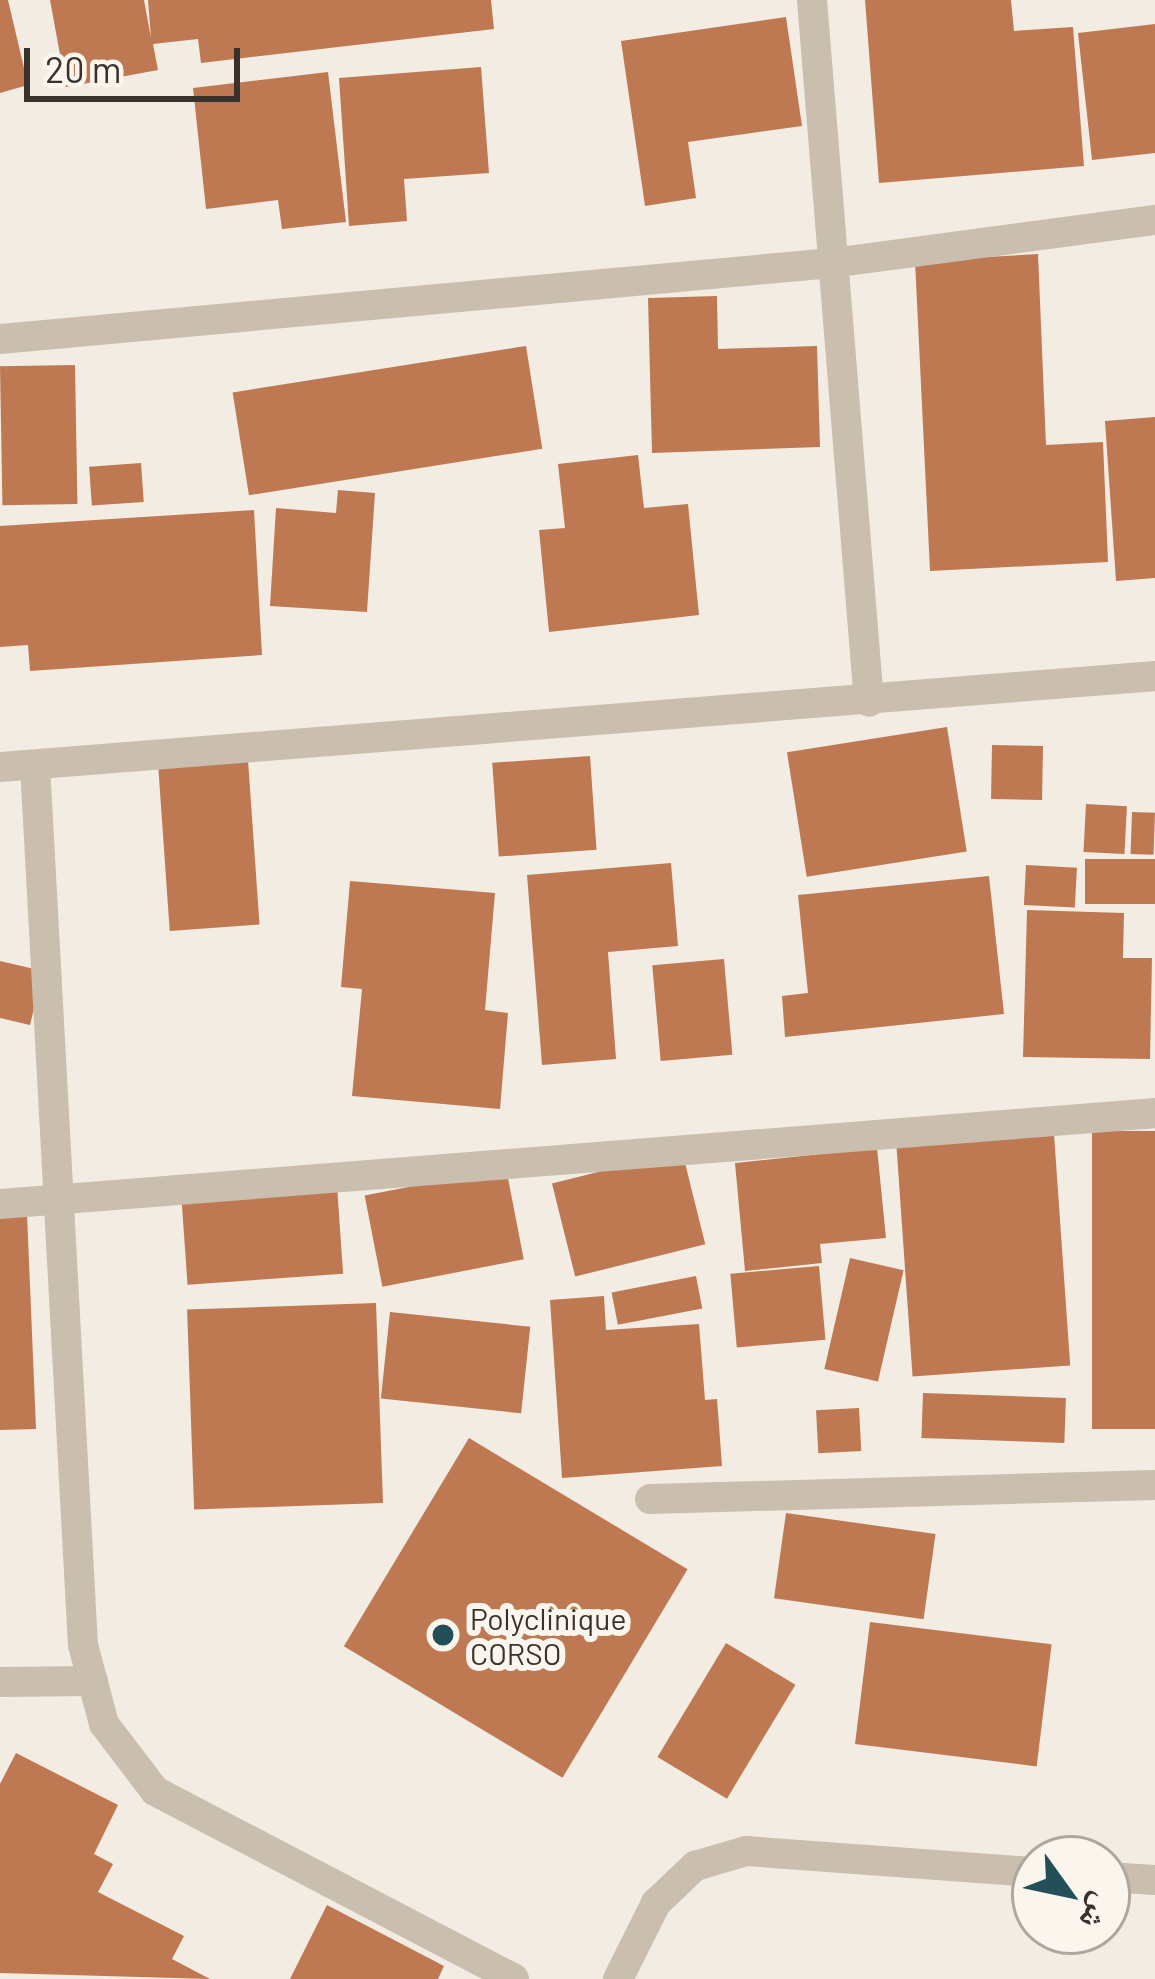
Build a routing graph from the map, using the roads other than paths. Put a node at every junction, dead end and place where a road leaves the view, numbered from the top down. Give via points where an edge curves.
1 (812, 0) edge
2 (1155, 220) edge
3 (832, 263) junction
4 (0, 339) edge
5 (1155, 676) edge
6 (869, 702) junction
7 (35, 765) junction
8 (0, 767) edge
9 (1155, 1113) edge
10 (59, 1201) junction
11 (0, 1204) edge
12 (1155, 1485) edge
13 (650, 1499) dead end
14 (0, 1682) edge
15 (93, 1682) junction
16 (1011, 1870) edge
17 (514, 1979) edge
18 (618, 1979) edge

1 - 3 street
2 - 3 street
3 - 4 street
3 - 6 street
5 - 6 street
6 - 7 street
7 - 8 street
7 - 10 street
9 - 10 street
10 - 11 street
10 - 15 street via 83,1645
12 - 13 street
14 - 15 street
15 - 17 street via 104,1724 155,1791
16 - 18 street via 746,1851 695,1866 656,1903

